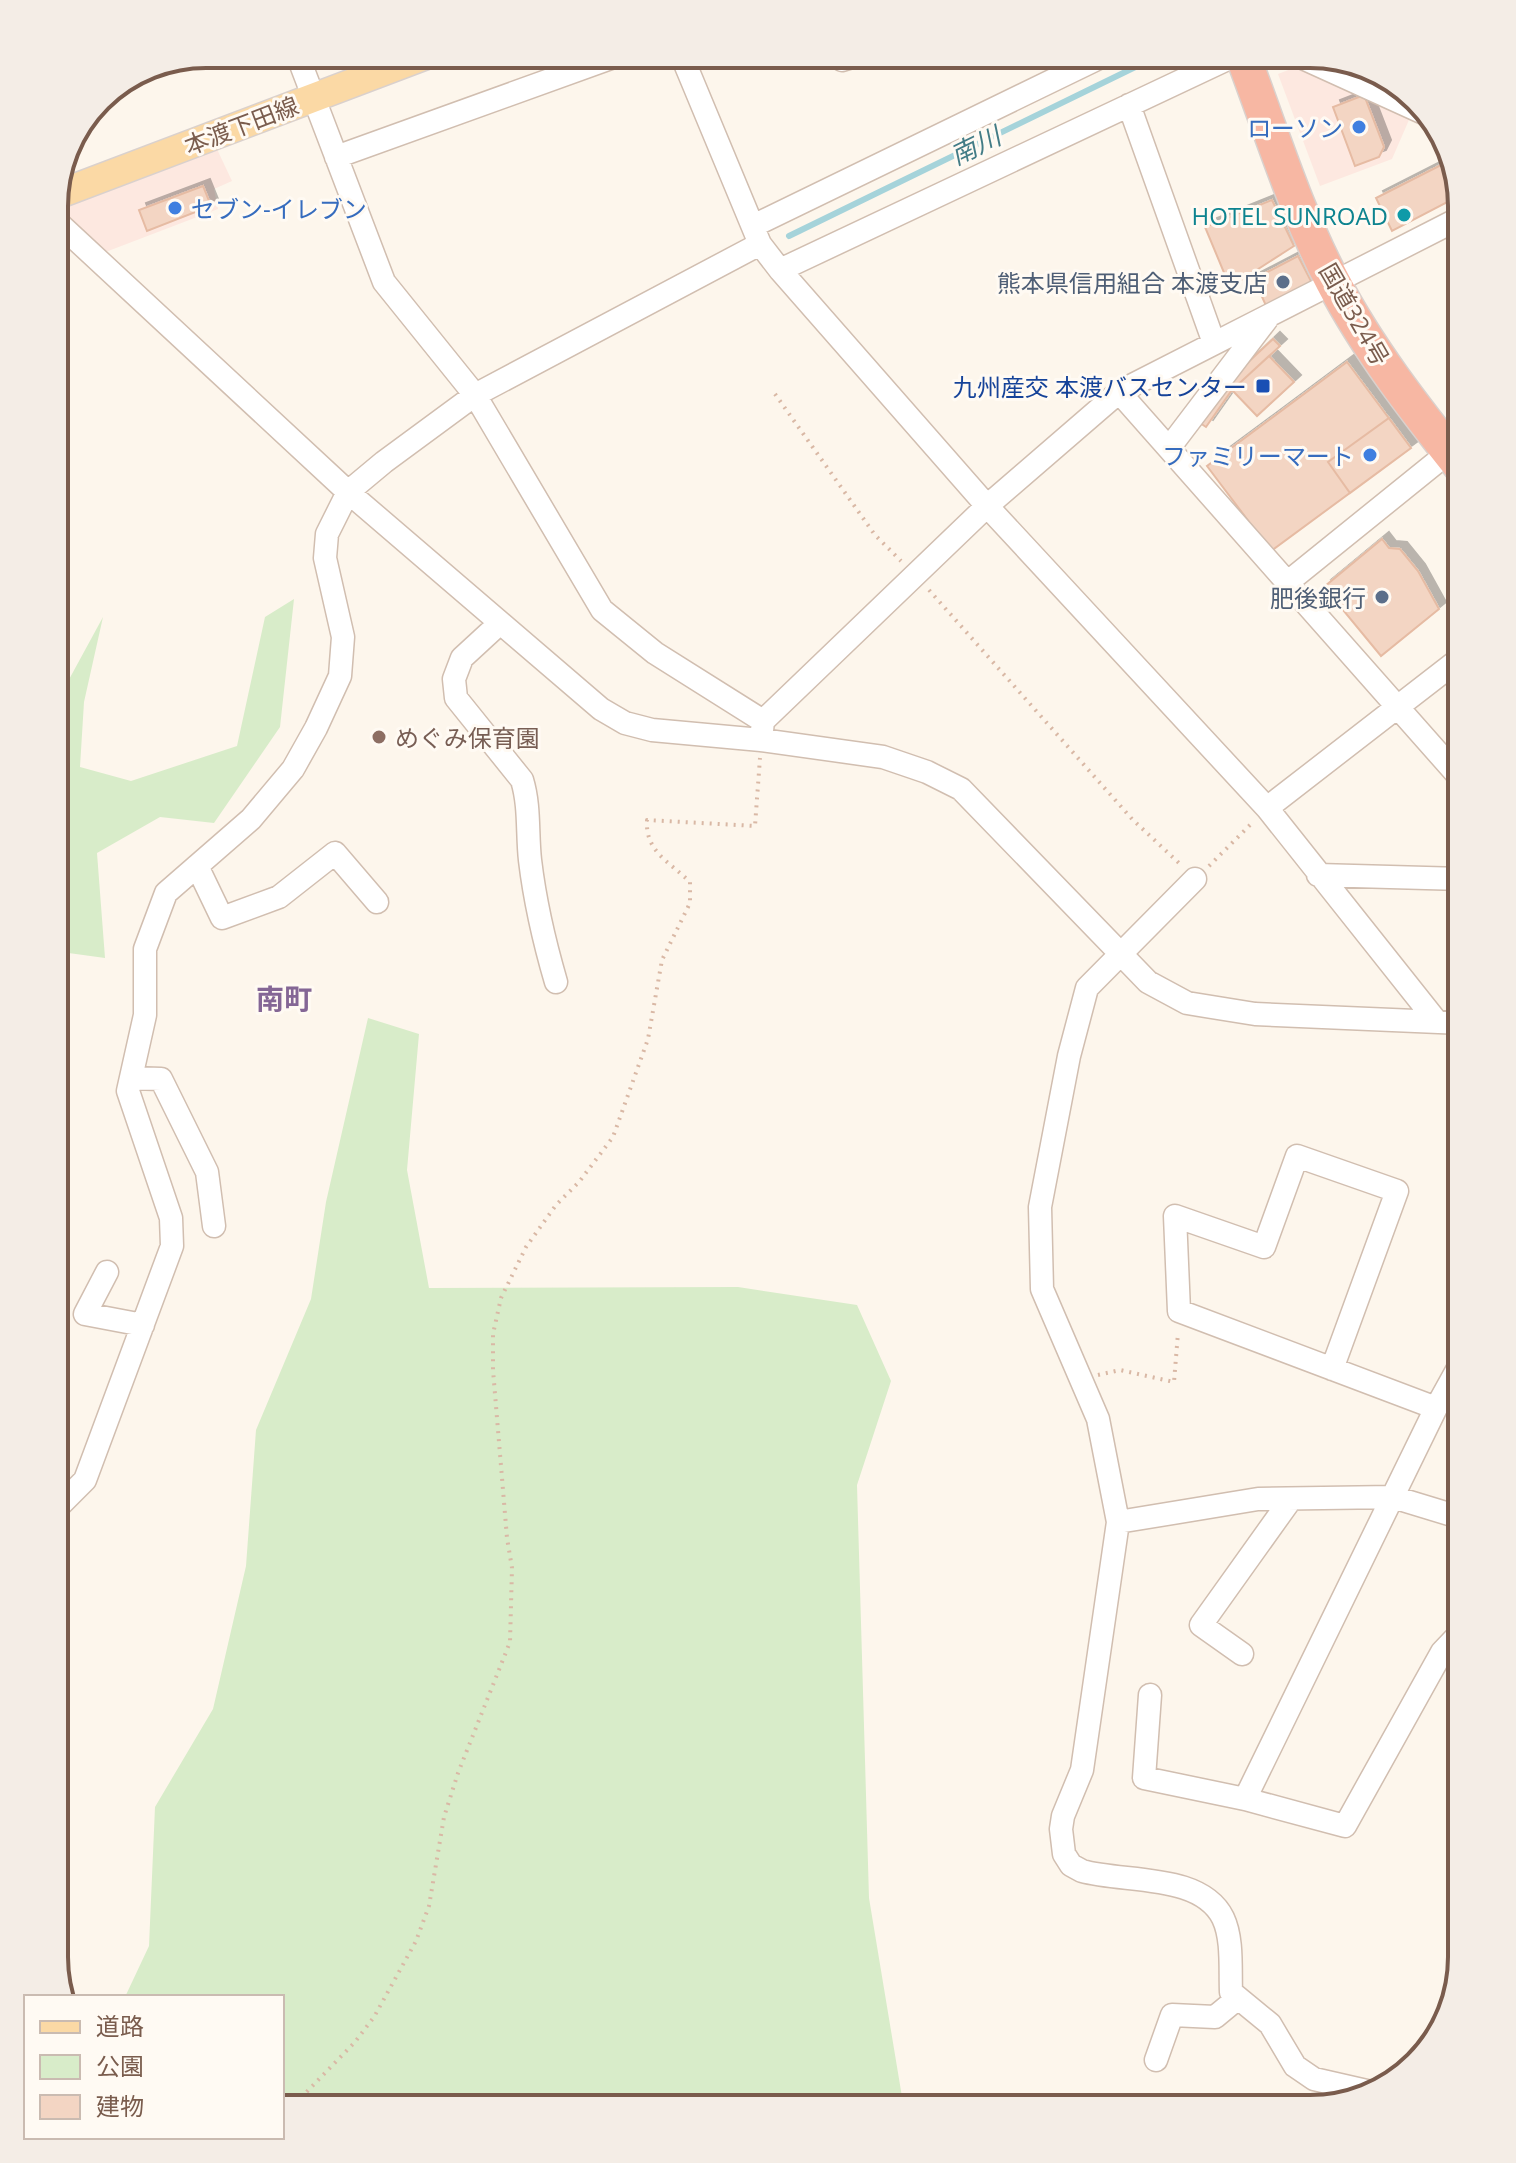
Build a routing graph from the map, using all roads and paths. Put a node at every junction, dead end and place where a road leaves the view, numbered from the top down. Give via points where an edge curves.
1 (302, 68) edge
2 (392, 68) edge
3 (583, 68) edge
4 (687, 68) edge
5 (1080, 68) edge
6 (1210, 68) edge
7 (1246, 68) edge
8 (1328, 70) edge
9 (313, 98) junction
10 (1402, 103) edge
11 (1129, 105) junction
12 (336, 157) junction
13 (69, 190) edge
14 (1448, 224) edge
15 (68, 232) edge
16 (756, 235) junction
17 (780, 270) junction
18 (1334, 283) junction
19 (1270, 315) junction
20 (1214, 343) junction
21 (1119, 392) junction
22 (775, 394) dead end
23 (475, 395) junction
24 (1169, 448) junction
25 (1448, 451) edge
26 (1448, 465) edge
27 (348, 492) junction
28 (987, 506) junction
29 (915, 574) junction
30 (1288, 582) junction
31 (500, 623) junction
32 (1448, 668) edge
33 (1398, 705) junction
34 (762, 730) junction
35 (1448, 764) edge
36 (1267, 808) junction
37 (197, 866) junction
38 (1318, 875) junction
39 (1195, 879) junction
40 (1448, 879) edge
41 (377, 902) dead end
42 (1120, 954) junction
43 (556, 982) dead end
44 (1437, 1022) junction
45 (1448, 1022) edge
46 (131, 1078) junction
47 (214, 1226) dead end
48 (107, 1272) dead end
49 (1179, 1311) junction
50 (143, 1325) junction
51 (1332, 1369) junction
52 (1081, 1379) junction
53 (1448, 1386) edge
54 (1436, 1408) junction
55 (68, 1497) edge
56 (1393, 1497) junction
57 (1291, 1499) junction
58 (1448, 1514) edge
59 (1118, 1522) junction
60 (1448, 1646) edge
61 (1242, 1654) dead end
62 (1150, 1695) dead end
63 (1245, 1799) junction
64 (1238, 1998) junction
65 (1156, 2060) dead end
66 (1352, 2088) edge
67 (304, 2095) edge

1 - 9 street
2 - 9 main road, 本渡下田線
3 - 12 street
4 - 16 street
5 - 16 street
6 - 11 street
7 - 18 highway, 国道324号
8 - 10 street
9 - 12 street
9 - 13 main road, 本渡下田線
11 - 17 street
11 - 20 street
12 - 23 street via 384,282
14 - 18 street
15 - 27 street
16 - 17 street
16 - 23 street
17 - 28 street
18 - 19 street
18 - 25 highway, 国道324号 via 1402,392
19 - 20 street
19 - 24 street
20 - 21 street
21 - 24 street
21 - 28 street
22 - 29 path via 875,535
23 - 27 street
23 - 34 street via 602,610
24 - 30 street
26 - 30 street
27 - 31 street
27 - 37 street via 327,534 325,558 343,637 340,676 293,769 251,819
28 - 29 street
28 - 36 street
29 - 34 street
29 - 39 path via 1132,819
30 - 33 street
31 - 34 street via 601,709 625,723 652,730
31 - 43 street via 462,658 454,679 456,698 522,780 527,794 538,919
32 - 33 street
33 - 35 street
33 - 36 street
34 - 42 street via 883,757 961,789
34 - 67 path via 755,826 647,820 650,844 690,882 690,903 662,960 648,1039 613,1137 526,1247 501,1298 493,1334 512,1568 510,1642 444,1817 429,1906 416,1941 374,2017
36 - 38 street
36 - 39 path
37 - 41 street via 222,918 279,897 335,853
37 - 46 street via 166,893 145,949 145,1015
38 - 40 street
38 - 44 street
39 - 42 street
42 - 44 street via 1148,982 1187,1003 1255,1014
42 - 52 street via 1087,988 1040,1207 1042,1289
44 - 45 street
46 - 47 street via 161,1079 207,1172
46 - 50 street via 128,1091 171,1218 172,1246
48 - 50 street via 85,1314
49 - 51 street
49 - 51 street via 1175,1216 1264,1247 1297,1156 1397,1191
49 - 52 path via 1174,1382 1120,1370
50 - 55 street via 85,1480
51 - 54 street
52 - 59 street via 1098,1419
53 - 54 street
54 - 56 street
56 - 57 street
56 - 58 street
56 - 63 street
57 - 59 street via 1258,1499
57 - 61 street via 1201,1625
59 - 64 street via 1082,1770 1063,1816 1061,1842 1071,1865 1082,1871 1186,1887 1211,1901 1224,1920 1231,1992
60 - 63 street via 1345,1826
62 - 63 street via 1144,1778
64 - 65 street via 1215,2017 1172,2015
64 - 66 street via 1270,2024 1295,2066 1314,2079

